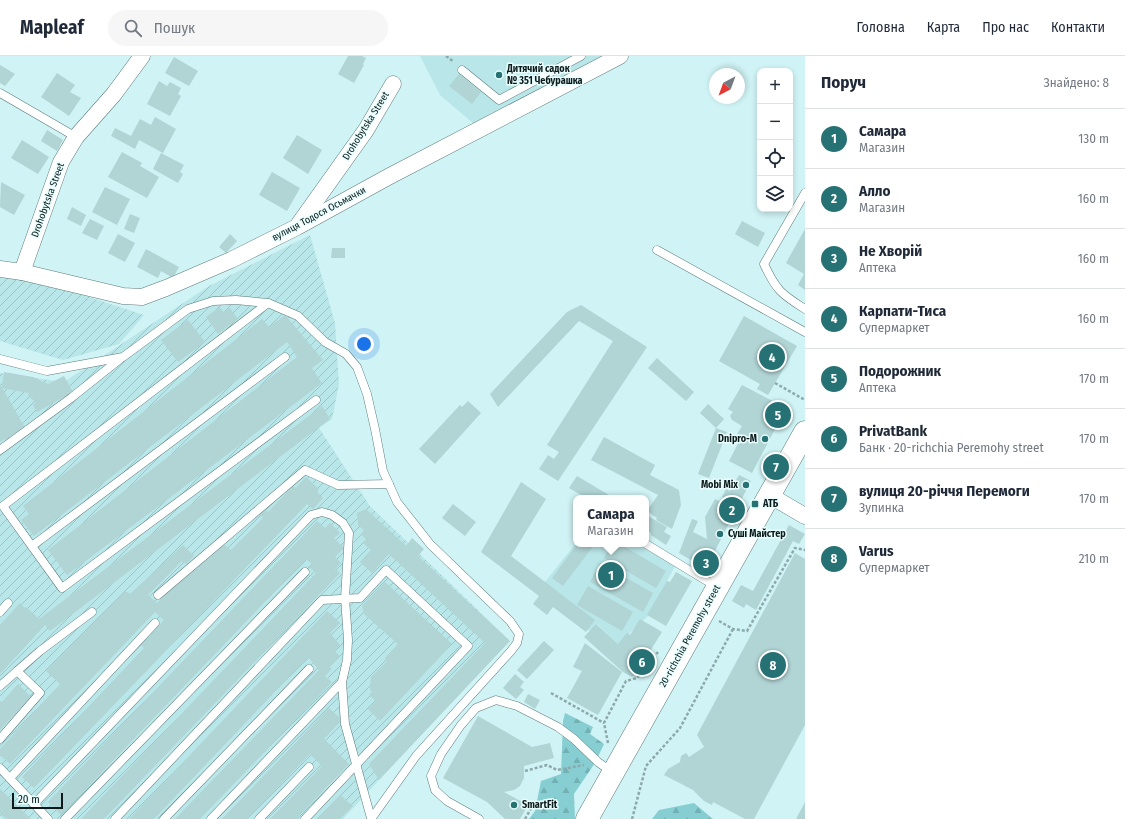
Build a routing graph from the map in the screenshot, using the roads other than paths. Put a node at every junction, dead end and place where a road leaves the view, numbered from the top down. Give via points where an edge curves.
1 (142, 56) edge
2 (581, 56) edge
3 (620, 56) edge
4 (462, 70) dead end
5 (393, 84) dead end
6 (0, 93) edge
7 (76, 137) junction
8 (805, 193) edge
9 (297, 227) junction
10 (657, 250) dead end
11 (0, 269) edge
12 (22, 272) junction
13 (0, 276) edge
14 (268, 303) junction
15 (805, 309) edge
16 (805, 332) edge
17 (123, 357) junction
18 (285, 357) dead end
19 (0, 359) edge
20 (316, 400) dead end
21 (805, 432) edge
22 (0, 450) edge
23 (389, 484) junction
24 (769, 495) junction
25 (805, 516) edge
26 (32, 546) junction
27 (649, 546) edge
28 (305, 572) dead end
29 (718, 585) junction
30 (158, 595) dead end
31 (345, 598) junction
32 (8, 603) dead end
33 (0, 612) edge
34 (92, 612) dead end
35 (155, 623) dead end
36 (309, 669) dead end
37 (17, 671) junction
38 (342, 682) junction
39 (0, 686) edge
40 (0, 739) edge
41 (356, 766) junction
42 (309, 767) dead end
43 (606, 767) junction
44 (0, 768) edge
45 (10, 778) junction
46 (34, 804) junction
47 (371, 818) edge
48 (48, 819) edge
49 (65, 819) edge
50 (115, 819) edge
51 (164, 819) edge
52 (212, 819) edge
53 (259, 819) edge
54 (305, 819) edge
55 (479, 819) edge
56 (587, 819) edge

1 - 7 street, Drohobytska Street via 114,94
2 - 4 lane via 499,100
3 - 9 street, вулиця Тодося Осьмачки via 388,176
5 - 9 street, Drohobytska Street via 358,142
6 - 7 lane
7 - 12 street, Drohobytska Street via 61,162
8 - 15 lane via 764,264 772,281 784,296
9 - 12 street, вулиця Тодося Осьмачки via 231,260 142,297 123,296
10 - 16 lane
11 - 12 street, вулиця Тодося Осьмачки
12 - 13 lane
14 - 17 lane via 213,301 188,309
14 - 23 lane via 298,316 325,342 346,354 357,367 367,394 383,471
14 - 26 lane via 3,506
17 - 19 lane via 47,371
17 - 22 lane
18 - 26 lane
20 - 26 lane via 62,588
21 - 24 street, 20-richchia Peremohy street
23 - 30 lane via 338,485 305,470
23 - 47 lane via 397,502 430,544 510,621 519,634 517,643 511,651 416,756
24 - 25 street
24 - 29 street, 20-richchia Peremohy street
27 - 29 lane
28 - 49 lane
29 - 43 street, 20-richchia Peremohy street
31 - 38 lane via 348,640
31 - 41 lane via 360,598 386,570 468,646
31 - 46 lane via 349,533 343,523 332,515 322,512 311,515
31 - 50 lane via 322,600
32 - 33 lane
34 - 37 lane
35 - 45 lane
36 - 51 lane
37 - 39 lane
37 - 40 lane via 40,693
38 - 41 lane via 345,724
38 - 52 lane
41 - 47 lane
41 - 54 lane
42 - 53 lane
43 - 55 lane via 558,727 517,706 496,700 476,708 460,725 441,754 431,776 435,790 447,801
43 - 56 street, 20-richchia Peremohy street
44 - 45 lane
45 - 46 lane
46 - 48 lane

